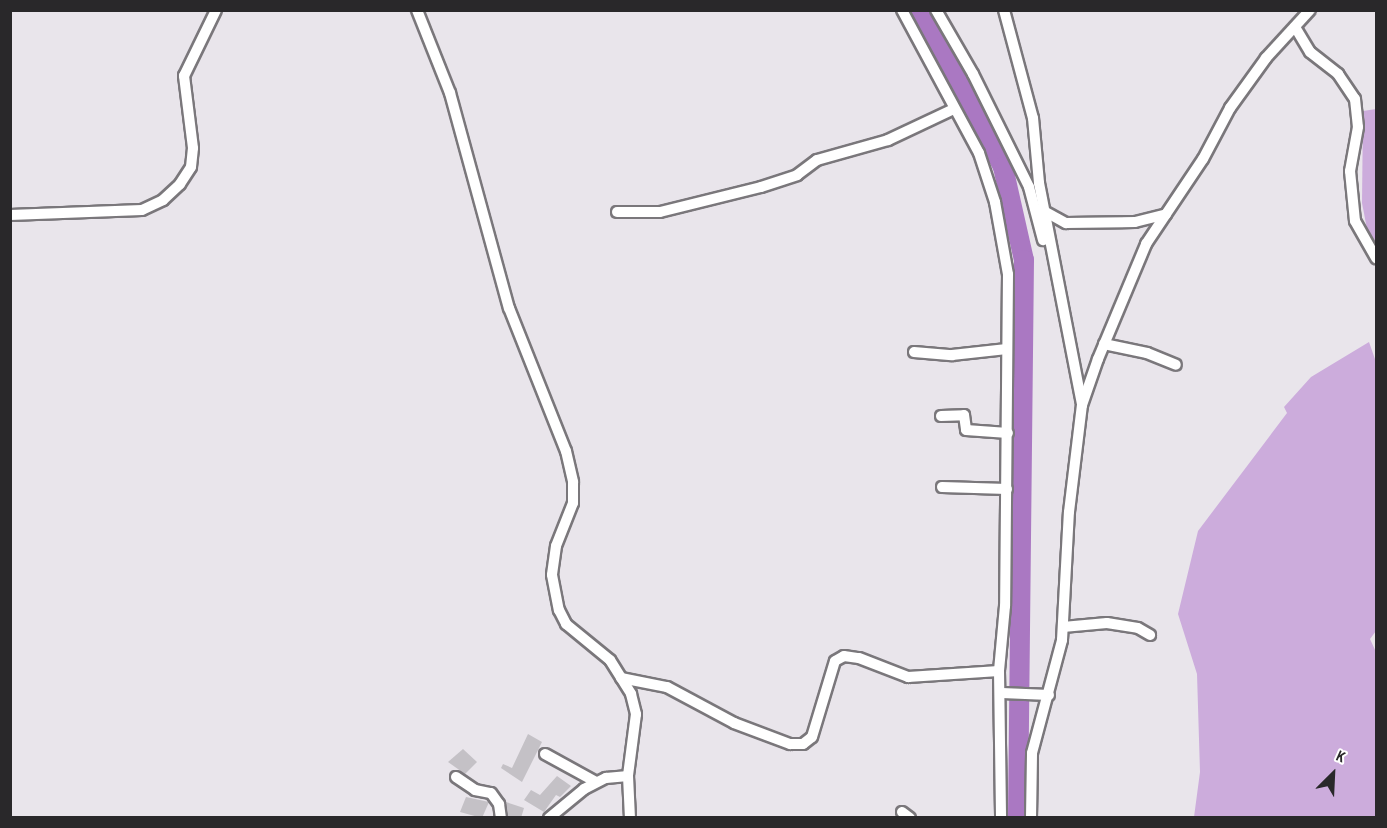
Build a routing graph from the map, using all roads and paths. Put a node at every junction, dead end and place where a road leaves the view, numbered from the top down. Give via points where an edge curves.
1 (216, 10) edge
2 (417, 10) edge
3 (902, 10) edge
4 (936, 10) edge
5 (1004, 10) edge
6 (1310, 10) edge
7 (1295, 27) junction
8 (954, 109) junction
9 (617, 212) dead end
10 (1044, 212) junction
11 (1166, 214) junction
12 (10, 215) edge
13 (1377, 258) edge
14 (1056, 274) junction
15 (1104, 344) junction
16 (1007, 349) junction
17 (914, 352) dead end
18 (1176, 365) dead end
19 (1082, 405) junction
20 (940, 416) dead end
21 (1008, 433) junction
22 (942, 487) dead end
23 (1007, 489) junction
24 (1063, 627) junction
25 (1150, 635) dead end
26 (999, 671) junction
27 (621, 678) junction
28 (1002, 693) junction
29 (1049, 695) junction
30 (545, 754) dead end
31 (628, 776) junction
32 (456, 777) dead end
33 (596, 782) junction
34 (501, 818) edge
35 (549, 818) edge
36 (630, 818) edge
37 (1001, 818) edge
38 (1031, 818) edge

1 - 12 street via 184,76 193,148 191,167 180,184 163,200 142,210
2 - 27 street via 450,93 509,308 566,451 573,503 555,546 552,575 559,610 566,624 610,660
3 - 8 street
4 - 14 street via 1029,187
5 - 10 street via 1034,118
6 - 7 street
7 - 11 street via 1230,108 1203,159
7 - 13 street via 1310,52 1338,74 1355,99 1359,127 1350,171 1355,221
8 - 9 street via 888,140 817,160 797,175 761,187 660,212
8 - 16 street via 978,153 995,202 1008,274
10 - 11 street via 1066,223 1135,222
10 - 14 street
11 - 15 street via 1146,244
14 - 19 street
15 - 18 street via 1147,353
15 - 19 street
16 - 17 street via 952,355
16 - 21 street
19 - 24 street
20 - 21 street via 964,416 966,430
21 - 23 street
22 - 23 street
23 - 26 street via 1004,652
24 - 25 street via 1107,623 1138,628
24 - 29 street
26 - 27 street via 908,677 844,656 836,661 812,737 803,744 790,744 734,723 667,687
26 - 28 street
27 - 31 street via 636,714
28 - 29 street
28 - 37 street
29 - 38 street via 1032,753
30 - 33 street
31 - 33 street
31 - 36 street
32 - 34 street via 475,790 491,793 499,804
33 - 35 street

